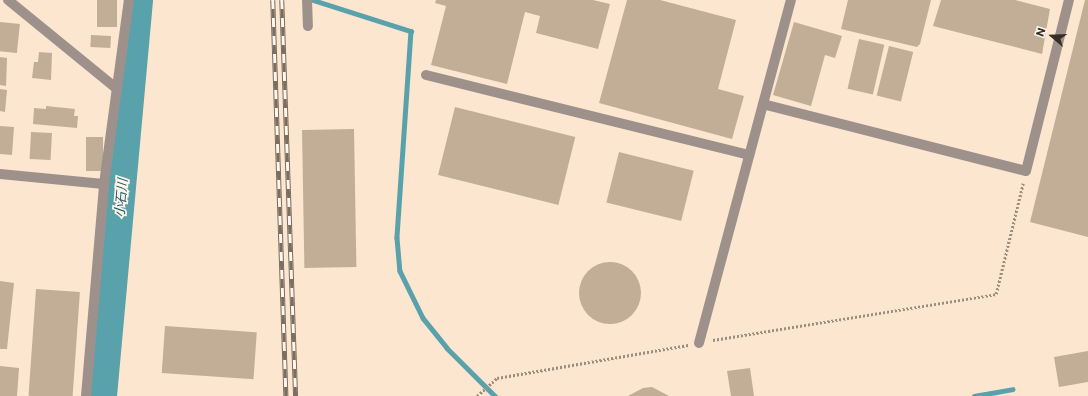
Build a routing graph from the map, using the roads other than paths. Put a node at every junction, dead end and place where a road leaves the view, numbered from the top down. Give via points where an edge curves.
1 (8, 0) edge
2 (129, 0) edge
3 (307, 0) edge
4 (791, 0) edge
5 (1069, 0) edge
6 (308, 26) dead end
7 (426, 75) dead end
8 (116, 88) junction
9 (763, 104) junction
10 (749, 156) junction
11 (0, 174) edge
12 (104, 184) junction
13 (699, 343) road end
14 (86, 396) edge

1 - 8 street
2 - 8 street
3 - 6 street
4 - 9 street
5 - 9 street via 1026,171
7 - 10 street
8 - 12 street
9 - 10 street
10 - 13 street
11 - 12 street
12 - 14 street

